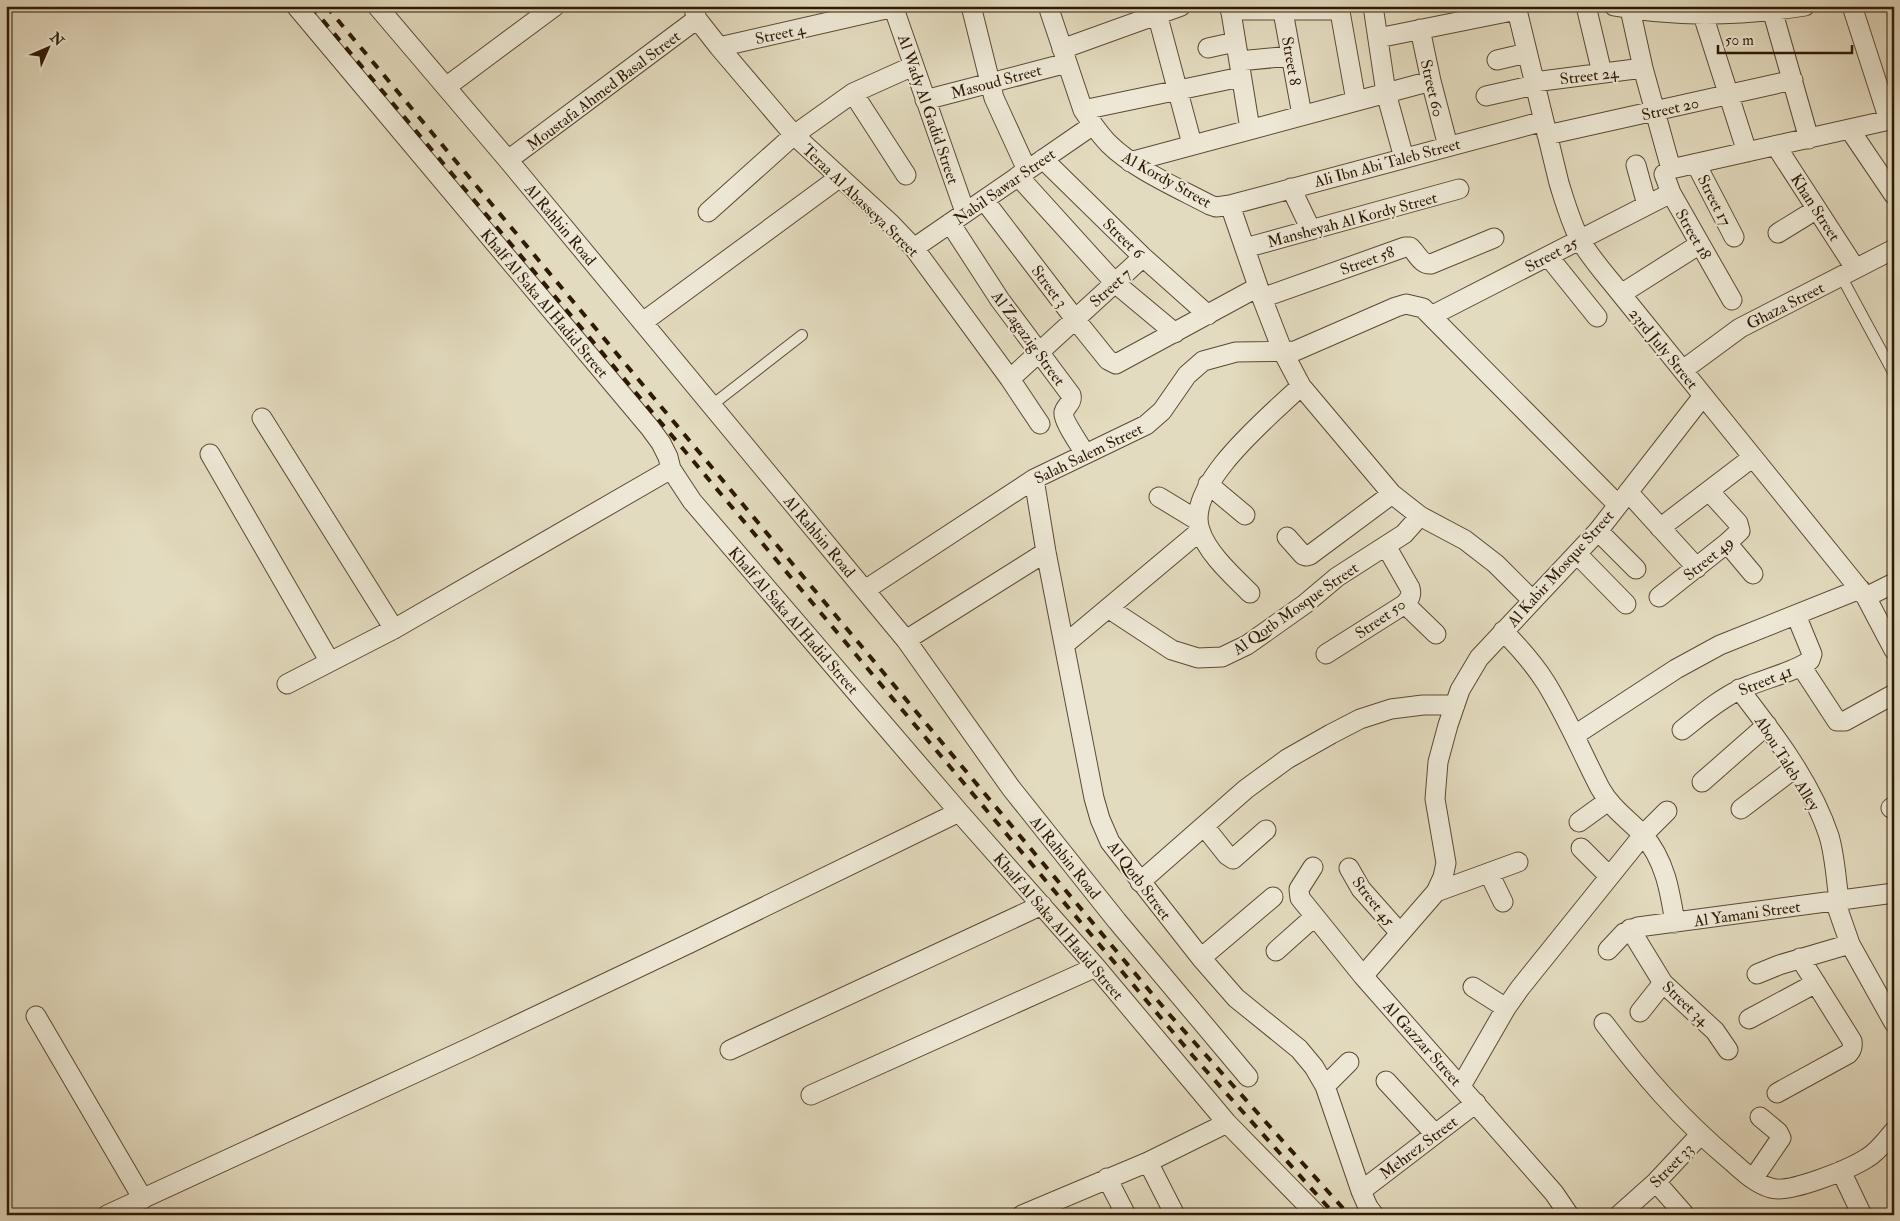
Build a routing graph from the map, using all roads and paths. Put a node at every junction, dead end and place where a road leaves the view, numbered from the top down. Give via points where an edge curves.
1 (296, 6) edge
2 (377, 6) edge
3 (555, 6) edge
4 (971, 6) edge
5 (1048, 6) edge
6 (1181, 6) edge
7 (1373, 6) edge
8 (1586, 6) edge
9 (1805, 6) edge
10 (1852, 6) edge
11 (895, 7) edge
12 (1619, 7) edge
13 (1230, 8) edge
14 (1282, 8) edge
15 (1339, 8) edge
16 (1516, 8) edge
17 (1772, 9) edge
18 (1668, 10) edge
19 (1156, 11) edge
20 (1712, 12) edge
21 (695, 13) edge
22 (828, 14) edge
23 (1420, 29) junction
24 (1378, 38) junction
25 (1235, 42) junction
26 (719, 47) junction
27 (1208, 48) dead end
28 (1527, 53) junction
29 (1065, 56) junction
30 (1291, 56) junction
31 (1497, 60) dead end
32 (913, 66) junction
33 (1643, 68) junction
34 (1240, 69) junction
35 (1602, 73) junction
36 (1431, 80) junction
37 (1793, 80) junction
38 (992, 82) junction
39 (1535, 84) junction
40 (446, 87) junction
41 (1178, 90) junction
42 (853, 93) junction
43 (1386, 93) junction
44 (1728, 95) junction
45 (1486, 96) dead end
46 (925, 100) junction
47 (1356, 101) junction
48 (1655, 111) junction
49 (1302, 115) junction
50 (1088, 117) junction
51 (1891, 119) edge
52 (1546, 128) junction
53 (1250, 129) junction
54 (1850, 130) junction
55 (794, 135) junction
56 (1809, 139) junction
57 (1192, 144) junction
58 (1448, 146) junction
59 (1776, 146) junction
60 (1747, 152) junction
61 (1404, 158) junction
62 (1043, 159) junction
63 (508, 160) junction
64 (1130, 162) junction
65 (1696, 164) junction
66 (1636, 165) dead end
67 (1671, 169) junction
68 (1022, 173) junction
69 (906, 175) dead end
70 (840, 177) junction
71 (1291, 188) junction
72 (1459, 189) dead end
73 (1671, 194) junction
74 (1894, 195) edge
75 (984, 200) junction
76 (1230, 205) junction
77 (1647, 205) junction
78 (1817, 209) junction
79 (708, 212) dead end
80 (965, 212) junction
81 (950, 223) junction
82 (1311, 230) junction
83 (1778, 233) dead end
84 (1734, 237) dead end
85 (1494, 238) dead end
86 (1580, 239) junction
87 (1700, 244) junction
88 (914, 248) junction
89 (1245, 248) junction
90 (1894, 249) edge
91 (1548, 256) junction
92 (1143, 257) junction
93 (1848, 272) junction
94 (1115, 283) junction
95 (1260, 292) junction
96 (1621, 294) junction
97 (1732, 300) dead end
98 (1427, 312) junction
99 (1208, 315) junction
100 (1596, 317) dead end
101 (1075, 319) junction
102 (642, 322) junction
103 (1174, 333) junction
104 (802, 335) dead end
105 (1039, 352) junction
106 (1283, 352) junction
107 (1683, 370) junction
108 (1894, 374) edge
109 (1010, 379) junction
110 (1301, 386) junction
111 (1703, 396) junction
112 (712, 406) junction
113 (262, 418) dead end
114 (1040, 424) dead end
115 (210, 454) dead end
116 (1085, 454) junction
117 (1753, 457) junction
118 (671, 469) junction
119 (1034, 479) junction
120 (1208, 484) junction
121 (1709, 491) junction
122 (1392, 494) junction
123 (1159, 497) dead end
124 (1623, 498) junction
125 (1245, 515) dead end
126 (1420, 516) junction
127 (1199, 525) junction
128 (1660, 528) junction
129 (1598, 531) junction
130 (1287, 538) dead end
131 (1727, 543) junction
132 (1386, 546) junction
133 (1046, 552) junction
134 (1577, 554) junction
135 (1697, 568) junction
136 (1636, 569) dead end
137 (1753, 574) dead end
138 (1894, 583) edge
139 (865, 590) junction
140 (1250, 593) dead end
141 (1863, 593) junction
142 (1659, 597) dead end
143 (1532, 600) junction
144 (1405, 604) junction
145 (1626, 604) dead end
146 (1108, 608) junction
147 (1796, 615) junction
148 (394, 629) junction
149 (1503, 631) junction
150 (1436, 634) dead end
151 (906, 640) junction
152 (1064, 645) junction
153 (1894, 650) edge
154 (1326, 654) dead end
155 (330, 662) junction
156 (1801, 666) junction
157 (287, 684) dead end
158 (1739, 689) junction
159 (1894, 694) edge
160 (1455, 705) junction
161 (1767, 725) junction
162 (1682, 730) dead end
163 (1575, 735) junction
164 (1795, 768) junction
165 (1702, 782) dead end
166 (1608, 801) junction
167 (1741, 809) dead end
168 (1667, 811) dead end
169 (959, 812) junction
170 (1579, 822) dead end
171 (1204, 826) junction
172 (1266, 830) dead end
173 (1643, 835) junction
174 (1581, 848) dead end
175 (1518, 862) dead end
176 (1313, 867) dead end
177 (1349, 868) dead end
178 (1489, 873) junction
179 (1609, 876) junction
180 (1140, 882) junction
181 (1436, 892) junction
182 (1894, 893) edge
183 (1273, 897) dead end
184 (1837, 900) junction
185 (1503, 902) dead end
186 (1042, 905) junction
187 (1314, 917) junction
188 (1675, 923) junction
189 (1630, 929) junction
190 (1400, 933) junction
191 (1850, 944) junction
192 (1608, 950) dead end
193 (1276, 951) dead end
194 (1201, 958) junction
195 (1800, 958) junction
196 (1096, 967) junction
197 (1757, 974) dead end
198 (1363, 976) junction
199 (1816, 983) junction
200 (1663, 984) junction
201 (1473, 987) dead end
202 (1506, 1008) junction
203 (1640, 1012) dead end
204 (36, 1016) dead end
205 (1749, 1019) dead end
206 (1604, 1023) dead end
207 (1894, 1023) edge
208 (730, 1050) dead end
209 (1728, 1050) dead end
210 (1349, 1062) dead end
211 (1248, 1077) dead end
212 (1386, 1081) dead end
213 (1325, 1086) junction
214 (1461, 1086) junction
215 (1777, 1093) dead end
216 (811, 1095) dead end
217 (1476, 1103) junction
218 (1760, 1117) dead end
219 (1227, 1124) junction
220 (1894, 1131) edge
221 (1435, 1134) junction
222 (1700, 1135) junction
223 (1148, 1162) junction
224 (1841, 1171) junction
225 (1107, 1178) junction
226 (1656, 1182) junction
227 (1759, 1182) junction
228 (1361, 1191) junction
229 (143, 1199) junction
230 (1315, 1214) edge
231 (1860, 1214) edge
232 (107, 1215) edge
233 (1022, 1215) edge
234 (1126, 1215) edge
235 (1175, 1215) edge
236 (1374, 1215) edge
237 (1570, 1215) edge
238 (1618, 1215) edge
239 (1685, 1215) edge

1 - 118 street, Khalf Al Saka Al Hadid Street via 650,428 661,443
2 - 40 street, Al Rahbin Road
3 - 40 street
4 - 38 street
5 - 29 street, Al Kordy Street
6 - 19 street, Masoud Street
7 - 24 street
8 - 35 street
9 - 17 street
10 - 51 street
11 - 22 street, Street 4
11 - 32 street, Al Wady Al Gadid Street
12 - 18 street
12 - 33 street
13 - 14 street
13 - 25 street
14 - 15 street
14 - 30 street, Street 8
15 - 47 street
16 - 23 street
16 - 28 street, 23rd July Street
17 - 20 street
17 - 37 street
18 - 20 street
19 - 29 street, Masoud Street
19 - 41 street
20 - 44 street
21 - 26 street, Teraa Al Abasseya Street
21 - 63 street, Moustafa Ahmed Basal Street
22 - 26 street, Street 4
23 - 24 street
23 - 36 street, Street 60
24 - 43 street
25 - 27 street
25 - 34 street
26 - 55 street, Teraa Al Abasseya Street
28 - 31 street
28 - 39 street, 23rd July Street
29 - 38 street, Masoud Street
29 - 50 street, Al Kordy Street
30 - 34 street
30 - 49 street, Street 8
32 - 42 street
32 - 46 street, Al Wady Al Gadid Street
33 - 35 street, Street 24
33 - 48 street
34 - 41 street
34 - 53 street
35 - 39 street, Street 24
36 - 43 street
36 - 58 street, Street 60
37 - 44 street, Street 20
37 - 56 street
38 - 46 street, Masoud Street
38 - 68 street via 994,98
39 - 45 street, Street 24
39 - 52 street, 23rd July Street
40 - 63 street, Al Rahbin Road
41 - 50 street
41 - 57 street
42 - 55 street
42 - 69 street
43 - 47 street
43 - 61 street
44 - 48 street, Street 20
44 - 60 street
46 - 80 street, Al Wady Al Gadid Street
47 - 49 street
48 - 52 street, Street 20
48 - 67 street
49 - 53 street
50 - 62 street, Nabil Sawar Street
50 - 64 street, Al Kordy Street via 1109,145
51 - 54 street
52 - 58 street, Ali Ibn Abi Taleb Street
52 - 86 street, 23rd July Street via 1567,212
53 - 57 street
54 - 56 street
54 - 74 street
55 - 70 street, Teraa Al Abasseya Street
55 - 79 street
56 - 59 street
57 - 64 street
58 - 61 street, Ali Ibn Abi Taleb Street
59 - 60 street
59 - 78 street, Khan Street
60 - 65 street
61 - 71 street, Ali Ibn Abi Taleb Street
62 - 68 street, Nabil Sawar Street
62 - 92 street, Street 6
63 - 102 street, Al Rahbin Road
64 - 76 street, Al Kordy Street via 1210,205
65 - 67 street
65 - 84 street, Street 17
66 - 77 street
67 - 73 street, Street 18 via 1664,174
68 - 75 street, Nabil Sawar Street
68 - 94 street
70 - 88 street, Teraa Al Abasseya Street
70 - 102 street
71 - 76 street, Ali Ibn Abi Taleb Street
71 - 82 street
72 - 82 street, Mansheyah Al Kordy Street
73 - 77 street, Street 25
73 - 87 street, Street 18
75 - 80 street, Nabil Sawar Street
75 - 101 street, Street 3
76 - 89 street
77 - 86 street, Street 25
78 - 83 street
78 - 93 street, Khan Street
80 - 81 street, Nabil Sawar Street
81 - 88 street, Nabil Sawar Street
81 - 105 street, Al Zagazig Street via 1000,300
82 - 89 street, Mansheyah Al Kordy Street
85 - 95 street, Street 58 via 1431,264 1423,262 1410,247 1405,247
86 - 91 street, Street 25
86 - 96 street, 23rd July Street
87 - 96 street
87 - 97 street, Street 18
88 - 109 street, Teraa Al Abasseya Street
89 - 95 street
90 - 93 street, Ghaza Street
91 - 98 street, Street 25
91 - 100 street
92 - 94 street, Street 7
92 - 99 street, Street 6
93 - 107 street, Ghaza Street via 1740,328
93 - 108 lane
94 - 101 street, Street 7
94 - 103 street
95 - 99 street
95 - 106 street
96 - 107 street, 23rd July Street
98 - 106 street, Salah Salem Street via 1406,304
98 - 124 street
99 - 103 street
101 - 103 street, Street 3 via 1108,360 1116,364
101 - 105 street, Street 7
102 - 112 street, Al Rahbin Road
104 - 112 lane
105 - 109 street, Street 7
105 - 116 street, Al Zagazig Street via 1071,395 1064,417
106 - 110 street
106 - 116 street, Salah Salem Street via 1236,352 1203,361 1186,376 1162,411 1146,425
107 - 111 street, 23rd July Street
109 - 114 street, Teraa Al Abasseya Street
110 - 120 street via 1232,453
110 - 122 street
111 - 117 street, 23rd July Street
111 - 124 street, Al Kabir Mosque Street
112 - 139 street, Al Rahbin Road
113 - 148 street
115 - 155 street
116 - 119 street, Salah Salem Street
117 - 121 street
117 - 141 street, 23rd July Street
118 - 148 street
118 - 169 street, Khalf Al Saka Al Hadid Street via 692,501
119 - 133 street, Al Qotb Street
119 - 139 street, Salah Salem Street
120 - 125 street
120 - 127 street via 1200,504
121 - 128 street
121 - 131 street, Street 49 via 1740,527 1737,535
122 - 126 street
122 - 130 street via 1306,556
123 - 127 street
124 - 128 street
124 - 129 street, Al Kabir Mosque Street
126 - 132 street, Al Qotb Mosque Street via 1404,534
126 - 143 street via 1465,540 1496,564
127 - 140 street via 1206,543 1220,562
127 - 146 street
128 - 135 street
129 - 134 street, Al Kabir Mosque Street
129 - 136 street
131 - 135 street, Street 49
131 - 137 street
132 - 144 street, Street 50 via 1412,594
132 - 146 street, Al Qotb Mosque Street via 1337,577 1246,646 1222,657 1198,658 1172,650
133 - 151 street
133 - 152 street, Al Qotb Street
134 - 143 street, Al Kabir Mosque Street
134 - 145 street
135 - 142 street, Street 49
138 - 141 street
139 - 151 street, Al Rahbin Road
141 - 147 street
141 - 153 street, 23rd July Street
143 - 149 street, Al Kabir Mosque Street
144 - 150 street
144 - 154 street, Street 50
146 - 152 street
147 - 156 street, Street 41 via 1812,657
147 - 163 street via 1698,656
148 - 155 street
149 - 160 street, Al Kabir Mosque Street via 1479,658
149 - 163 street via 1546,682
151 - 211 street, Al Rahbin Road via 1011,788
152 - 180 street, Al Qotb Street via 1100,819 1110,842
155 - 157 street
156 - 158 street, Street 41
156 - 159 street via 1838,721 1845,721
158 - 161 street, Abou Taleb Alley
158 - 162 street, Street 41
160 - 171 street via 1391,709 1360,719 1287,759
160 - 181 street, Al Kabir Mosque Street via 1438,762 1435,799 1446,863
161 - 164 street, Abou Taleb Alley
161 - 165 street
163 - 166 street
164 - 167 street
164 - 184 street, Abou Taleb Alley via 1819,810 1829,838
166 - 170 street
166 - 173 street
168 - 173 street
169 - 186 street, Khalf Al Saka Al Hadid Street
169 - 229 street via 469,1048
171 - 172 street via 1226,855 1233,858
171 - 180 street
173 - 179 street
173 - 188 street via 1660,858
174 - 179 street
175 - 178 street
176 - 187 street, Al Gazzar Street via 1298,894
177 - 190 street, Street 45 via 1361,889
178 - 181 street
178 - 185 street
179 - 202 street
180 - 194 street, Al Qotb Street
181 - 190 street
182 - 184 street, Al Yamani Street
183 - 194 street
184 - 188 street, Al Yamani Street
184 - 191 street, Abou Taleb Alley
186 - 196 street, Khalf Al Saka Al Hadid Street
186 - 208 street
187 - 193 street
187 - 198 street, Al Gazzar Street
188 - 189 street, Al Yamani Street
189 - 192 street
189 - 200 street, Street 34
190 - 198 street
191 - 195 street
191 - 207 street, Abou Taleb Alley
194 - 213 street, Al Qotb Street via 1236,998 1299,1049
195 - 197 street
195 - 199 street
196 - 216 street
196 - 219 street, Khalf Al Saka Al Hadid Street
198 - 214 street, Al Gazzar Street
199 - 205 street
199 - 215 street via 1852,1040 1852,1050
200 - 203 street
200 - 209 street, Street 34 via 1715,1031
201 - 202 street
202 - 214 street
204 - 229 street
206 - 222 street via 1659,1092
210 - 213 street
212 - 221 street
213 - 228 street, Al Qotb Street
214 - 217 street, Al Gazzar Street
217 - 221 street, Mehrez Street
217 - 237 street, Al Gazzar Street via 1554,1192
218 - 227 street via 1781,1138
219 - 223 street
219 - 230 street, Khalf Al Saka Al Hadid Street
220 - 224 street via 1869,1157
221 - 228 street, Mehrez Street
222 - 226 street, Street 33
222 - 227 street
223 - 225 street
223 - 235 street
224 - 227 street via 1787,1188 1772,1189
224 - 231 street
225 - 233 street
225 - 234 street
226 - 238 street, Street 33
226 - 239 street
228 - 236 street
229 - 232 street

